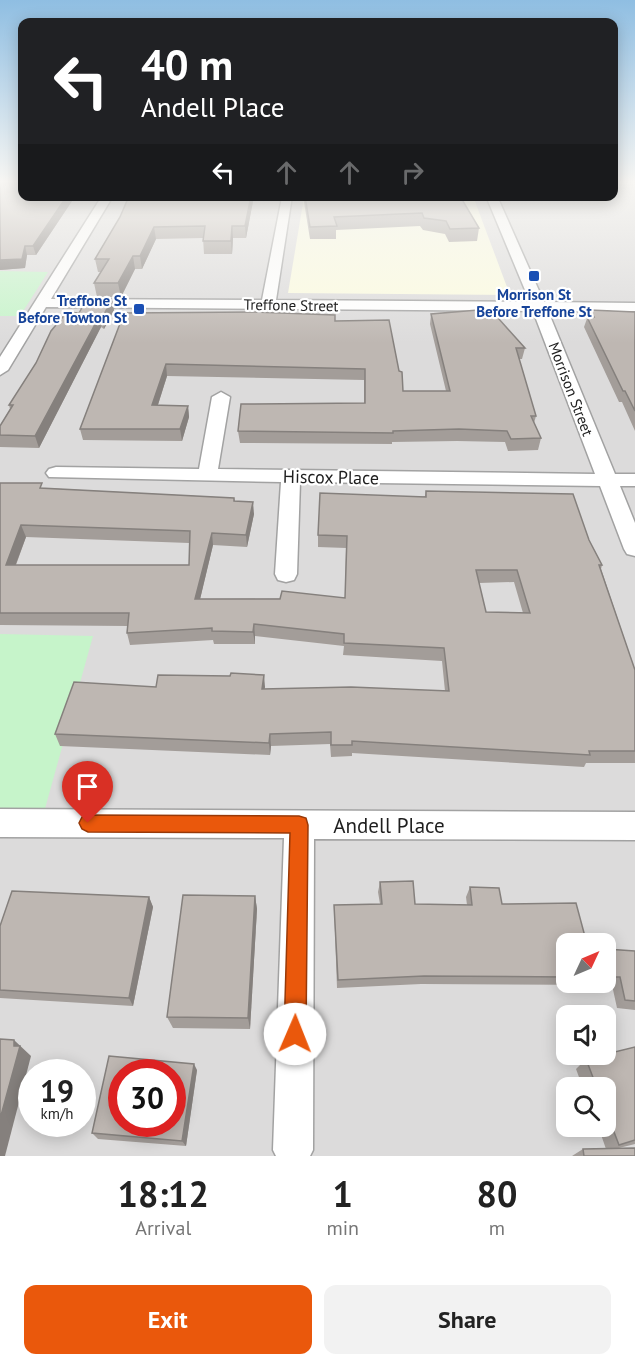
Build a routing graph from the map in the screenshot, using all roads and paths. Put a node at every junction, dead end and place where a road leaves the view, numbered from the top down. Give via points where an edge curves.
1 (84, 235) edge
2 (280, 235) edge
3 (508, 235) edge
4 (43, 303) junction
5 (268, 304) junction
6 (539, 307) junction
7 (635, 307) edge
8 (0, 370) edge
9 (221, 397) dead end
10 (56, 473) dead end
11 (207, 475) junction
12 (291, 476) junction
13 (607, 480) junction
14 (635, 480) edge
15 (635, 549) edge
16 (286, 574) dead end
17 (0, 823) edge
18 (299, 825) junction
19 (635, 826) edge
20 (293, 1150) dead end

1 - 4 street
2 - 5 street
3 - 6 street, Morrison Street
4 - 5 street, Treffone Street
4 - 8 street
5 - 6 street, Treffone Street
6 - 7 street, Treffone Street
6 - 13 street, Morrison Street
9 - 11 street
10 - 11 street, Hiscox Place
11 - 12 street, Hiscox Place
12 - 13 street, Hiscox Place
12 - 16 street
13 - 14 street, Hiscox Place
13 - 15 street, Morrison Street
17 - 18 street, Andell Place
18 - 19 street, Andell Place
18 - 20 street

